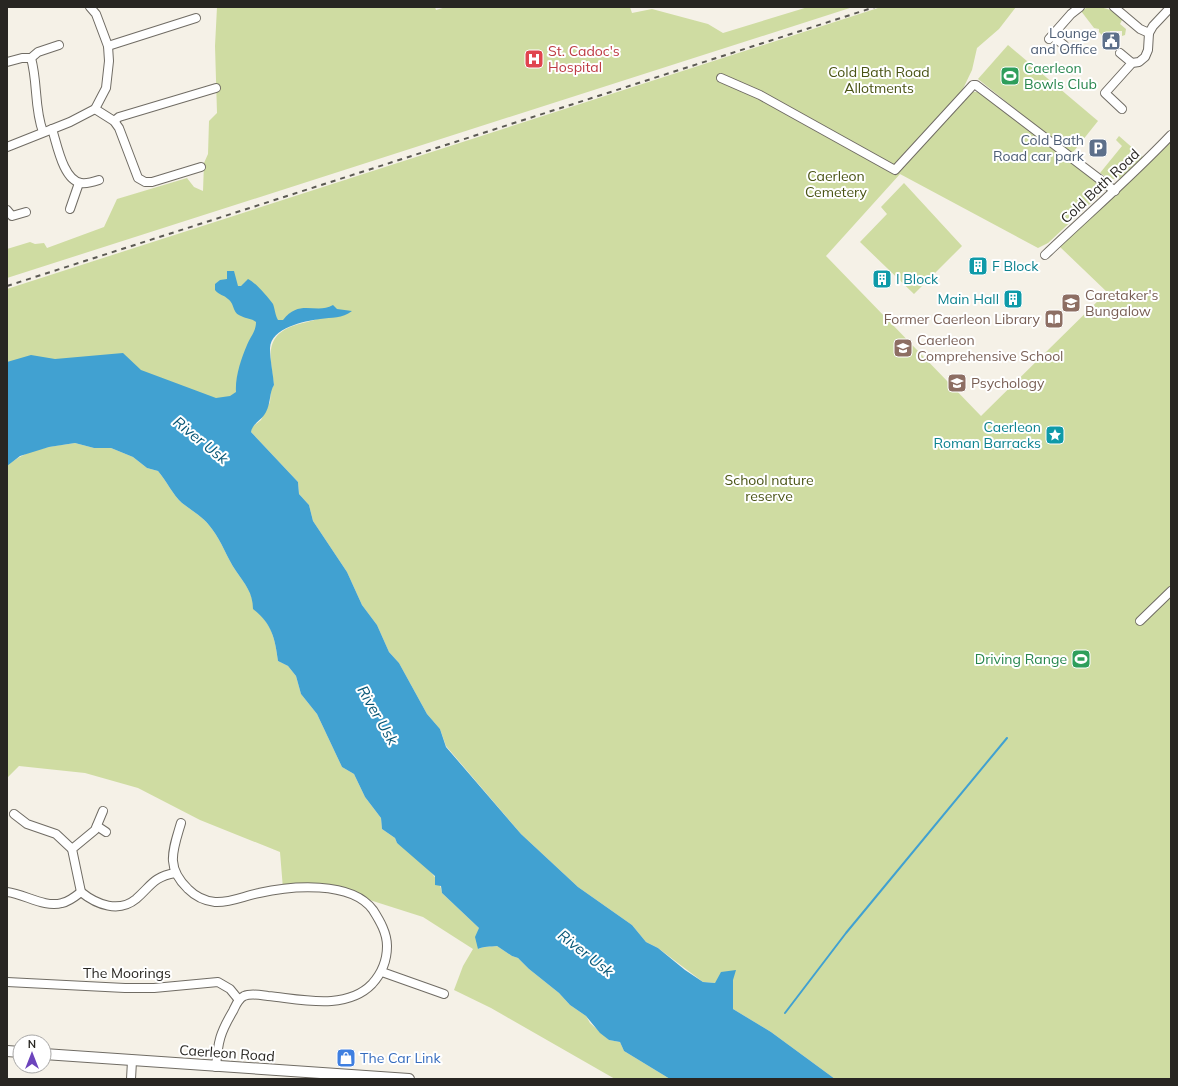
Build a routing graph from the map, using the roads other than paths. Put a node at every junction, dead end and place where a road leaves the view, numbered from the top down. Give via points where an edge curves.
1 (90, 7) edge
2 (1067, 7) edge
3 (1114, 7) edge
4 (1169, 9) edge
5 (1077, 10) edge
6 (196, 18) dead end
7 (1149, 33) junction
8 (59, 45) dead end
9 (1064, 45) dead end
10 (108, 46) junction
11 (1120, 53) dead end
12 (31, 58) junction
13 (7, 62) edge
14 (1132, 63) junction
15 (721, 78) dead end
16 (216, 88) dead end
17 (95, 109) junction
18 (1122, 109) dead end
19 (114, 121) junction
20 (52, 129) junction
21 (43, 132) junction
22 (1171, 135) edge
23 (7, 147) edge
24 (201, 168) dead end
25 (99, 180) dead end
26 (79, 183) junction
27 (1115, 191) junction
28 (70, 209) dead end
29 (7, 210) edge
30 (26, 212) dead end
31 (1046, 255) dead end
32 (1171, 591) edge
33 (1140, 621) dead end
34 (103, 811) dead end
35 (14, 814) dead end
36 (181, 823) dead end
37 (97, 826) junction
38 (106, 832) dead end
39 (72, 850) junction
40 (175, 873) junction
41 (7, 892) edge
42 (81, 892) junction
43 (382, 972) junction
44 (7, 982) edge
45 (444, 994) dead end
46 (239, 1000) junction
47 (52, 1055) edge
48 (132, 1061) junction
49 (216, 1067) junction
50 (363, 1077) edge
51 (131, 1079) edge
52 (409, 1079) edge

1 - 10 street via 96,14
2 - 5 street
3 - 7 street via 1140,30
4 - 7 street
5 - 9 street via 1051,37
6 - 10 street
7 - 14 street via 1145,57 1139,62
8 - 12 street via 38,52
10 - 17 street via 106,88
11 - 14 street
12 - 13 street
12 - 21 street via 35,73 36,113
14 - 18 street via 1106,93
15 - 27 street via 760,95 895,170 973,85 976,85
16 - 19 street via 119,117
17 - 19 street
17 - 20 street
19 - 24 street via 123,135 138,178 145,182
20 - 21 street
20 - 26 street via 67,174
21 - 23 street
22 - 27 street, Cold Bath Road
25 - 26 street via 86,184
26 - 28 street
27 - 31 street, Cold Bath Road
29 - 30 street via 12,216
32 - 33 street
34 - 37 street
35 - 39 street via 27,824 56,834
36 - 40 street via 174,853
37 - 38 street
37 - 39 street
39 - 42 street
40 - 42 street via 149,884 135,900 117,907 93,902
40 - 43 street via 189,891 206,901 226,902 300,887 326,888 354,896 370,906 382,922 387,945
41 - 42 street via 45,903 62,903
43 - 45 street
43 - 46 street via 368,988 345,999 317,1001 250,995
44 - 46 street, The Moorings via 125,988 218,982 230,989
46 - 49 street via 219,1036
47 - 48 main road, Caerleon Road
48 - 49 main road, Caerleon Road
48 - 51 street
49 - 50 main road, Caerleon Road
50 - 52 main road, Caerleon Road

